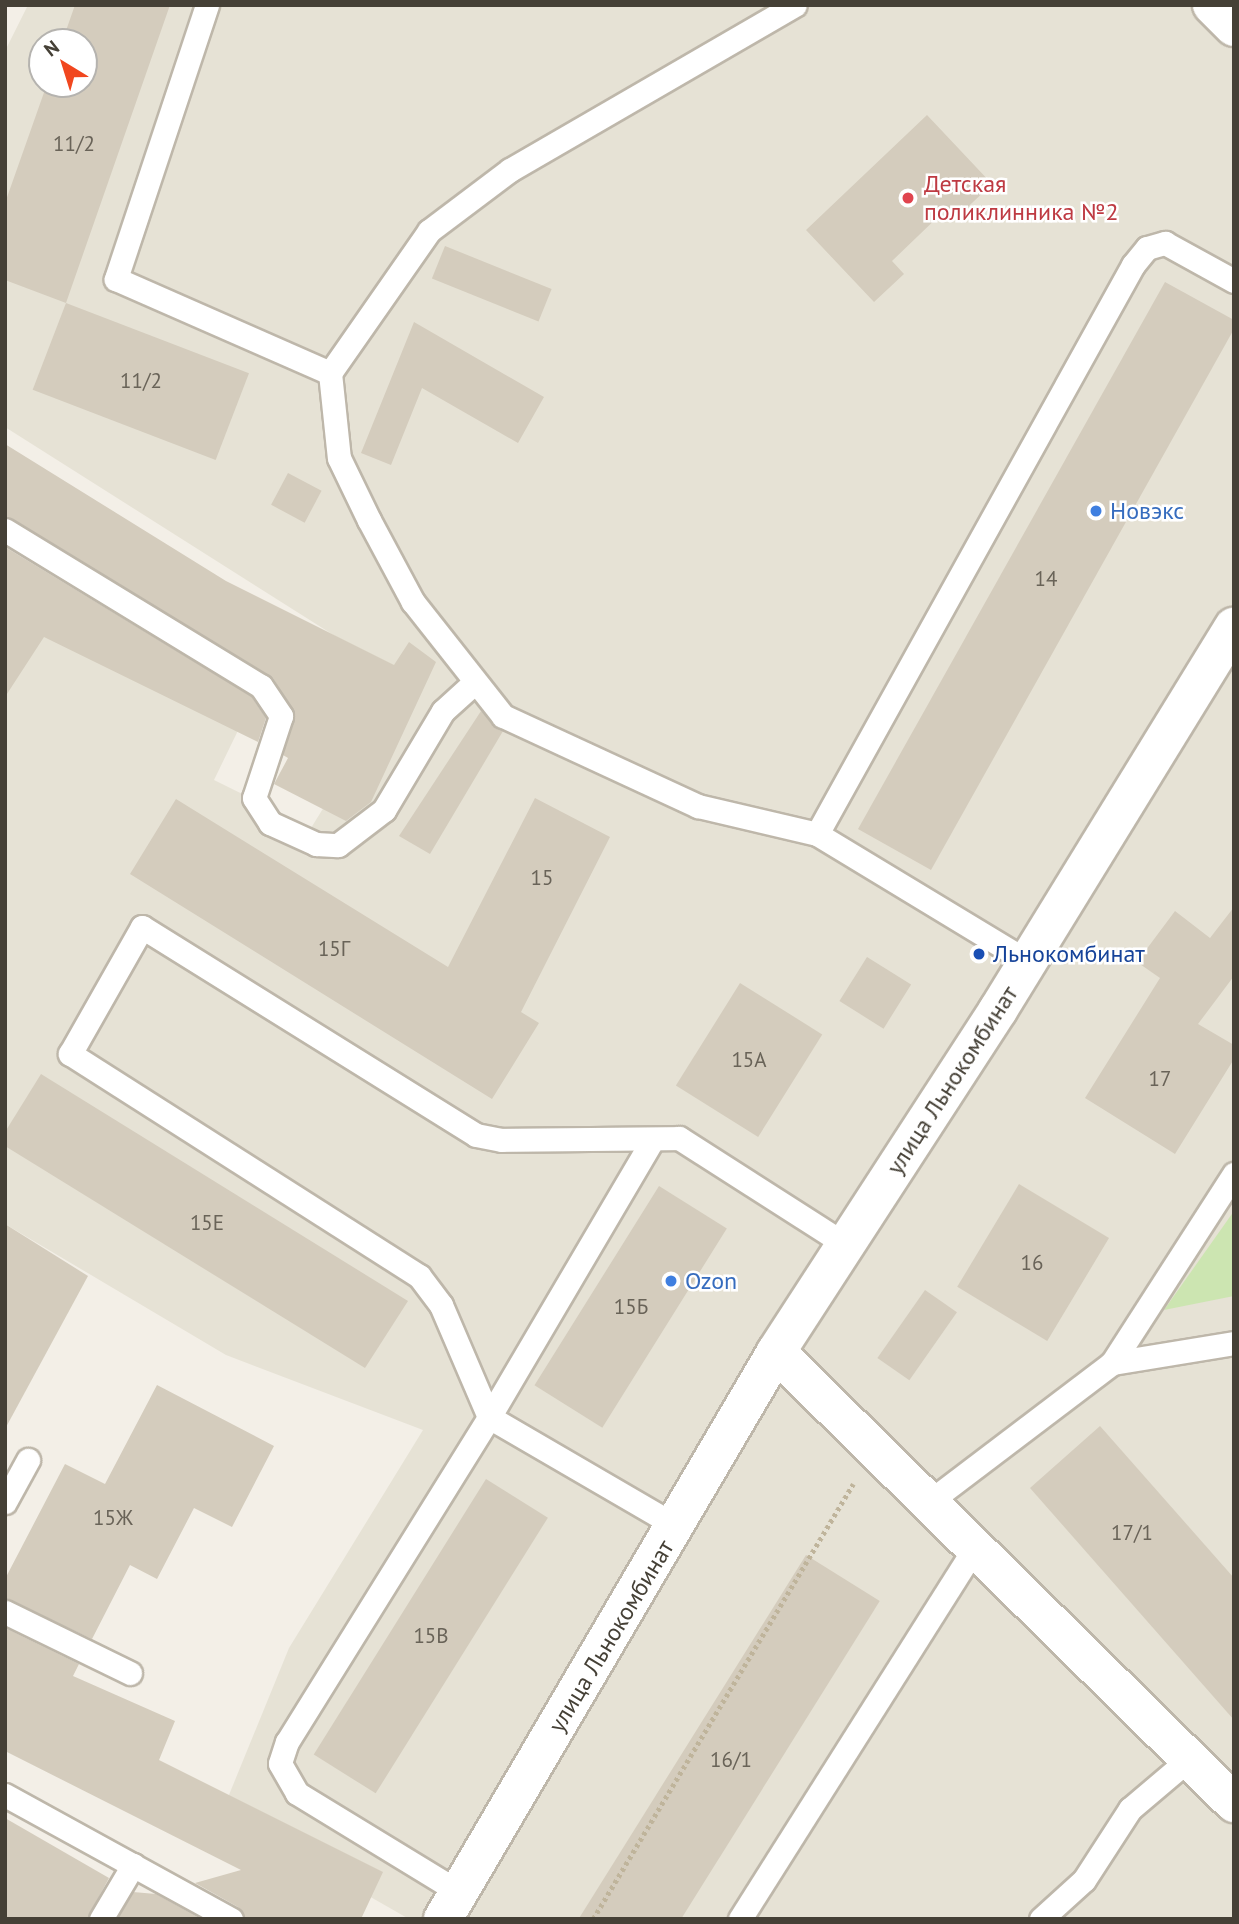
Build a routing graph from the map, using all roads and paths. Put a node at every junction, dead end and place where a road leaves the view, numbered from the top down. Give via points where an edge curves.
1 (207, 5) edge
2 (795, 5) edge
3 (1212, 5) edge
4 (1234, 27) edge
5 (1234, 281) edge
6 (330, 373) junction
7 (5, 530) edge
8 (1234, 626) edge
9 (475, 682) junction
10 (817, 834) junction
11 (1028, 962) junction
12 (653, 1139) junction
13 (1234, 1174) edge
14 (846, 1245) junction
15 (1234, 1343) edge
16 (776, 1352) junction
17 (1112, 1363) junction
18 (489, 1417) junction
19 (875, 1448) junction
20 (28, 1460) dead end
21 (5, 1502) edge
22 (929, 1502) junction
23 (676, 1526) junction
24 (975, 1547) junction
25 (5, 1612) edge
26 (130, 1673) dead end
27 (1189, 1759) junction
28 (5, 1795) edge
29 (1234, 1803) edge
30 (133, 1865) junction
31 (451, 1905) edge
32 (101, 1919) edge
33 (231, 1919) edge
34 (593, 1919) edge
35 (740, 1919) edge
36 (1041, 1919) edge

1 - 6 lane via 116,279
2 - 6 lane via 510,170 429,231
3 - 4 street
5 - 10 lane via 1166,243 1147,248 1133,265
6 - 9 lane via 345,471 413,601
7 - 9 lane via 269,694 279,709 280,729 254,798 270,823 316,844 349,839 384,810 443,710
8 - 11 street, улица Льнокомбинат
9 - 10 lane via 503,716 592,761 698,806
10 - 11 lane
11 - 14 street, улица Льнокомбинат
12 - 14 lane via 680,1138
12 - 18 lane
12 - 18 lane via 502,1140 477,1135 142,927 70,1055 419,1276 441,1305
13 - 17 lane
14 - 16 street, улица Льнокомбинат
15 - 17 lane
16 - 19 street
16 - 23 street, улица Льнокомбинат
17 - 22 lane
18 - 23 lane
18 - 31 lane via 286,1742 280,1763 297,1793
19 - 22 street
19 - 34 path
20 - 21 lane
22 - 24 street
23 - 31 street, улица Льнокомбинат
24 - 27 street
24 - 35 lane
25 - 26 lane
27 - 29 street
27 - 36 lane via 1130,1809 1084,1880
28 - 30 lane
30 - 32 lane
30 - 33 lane

